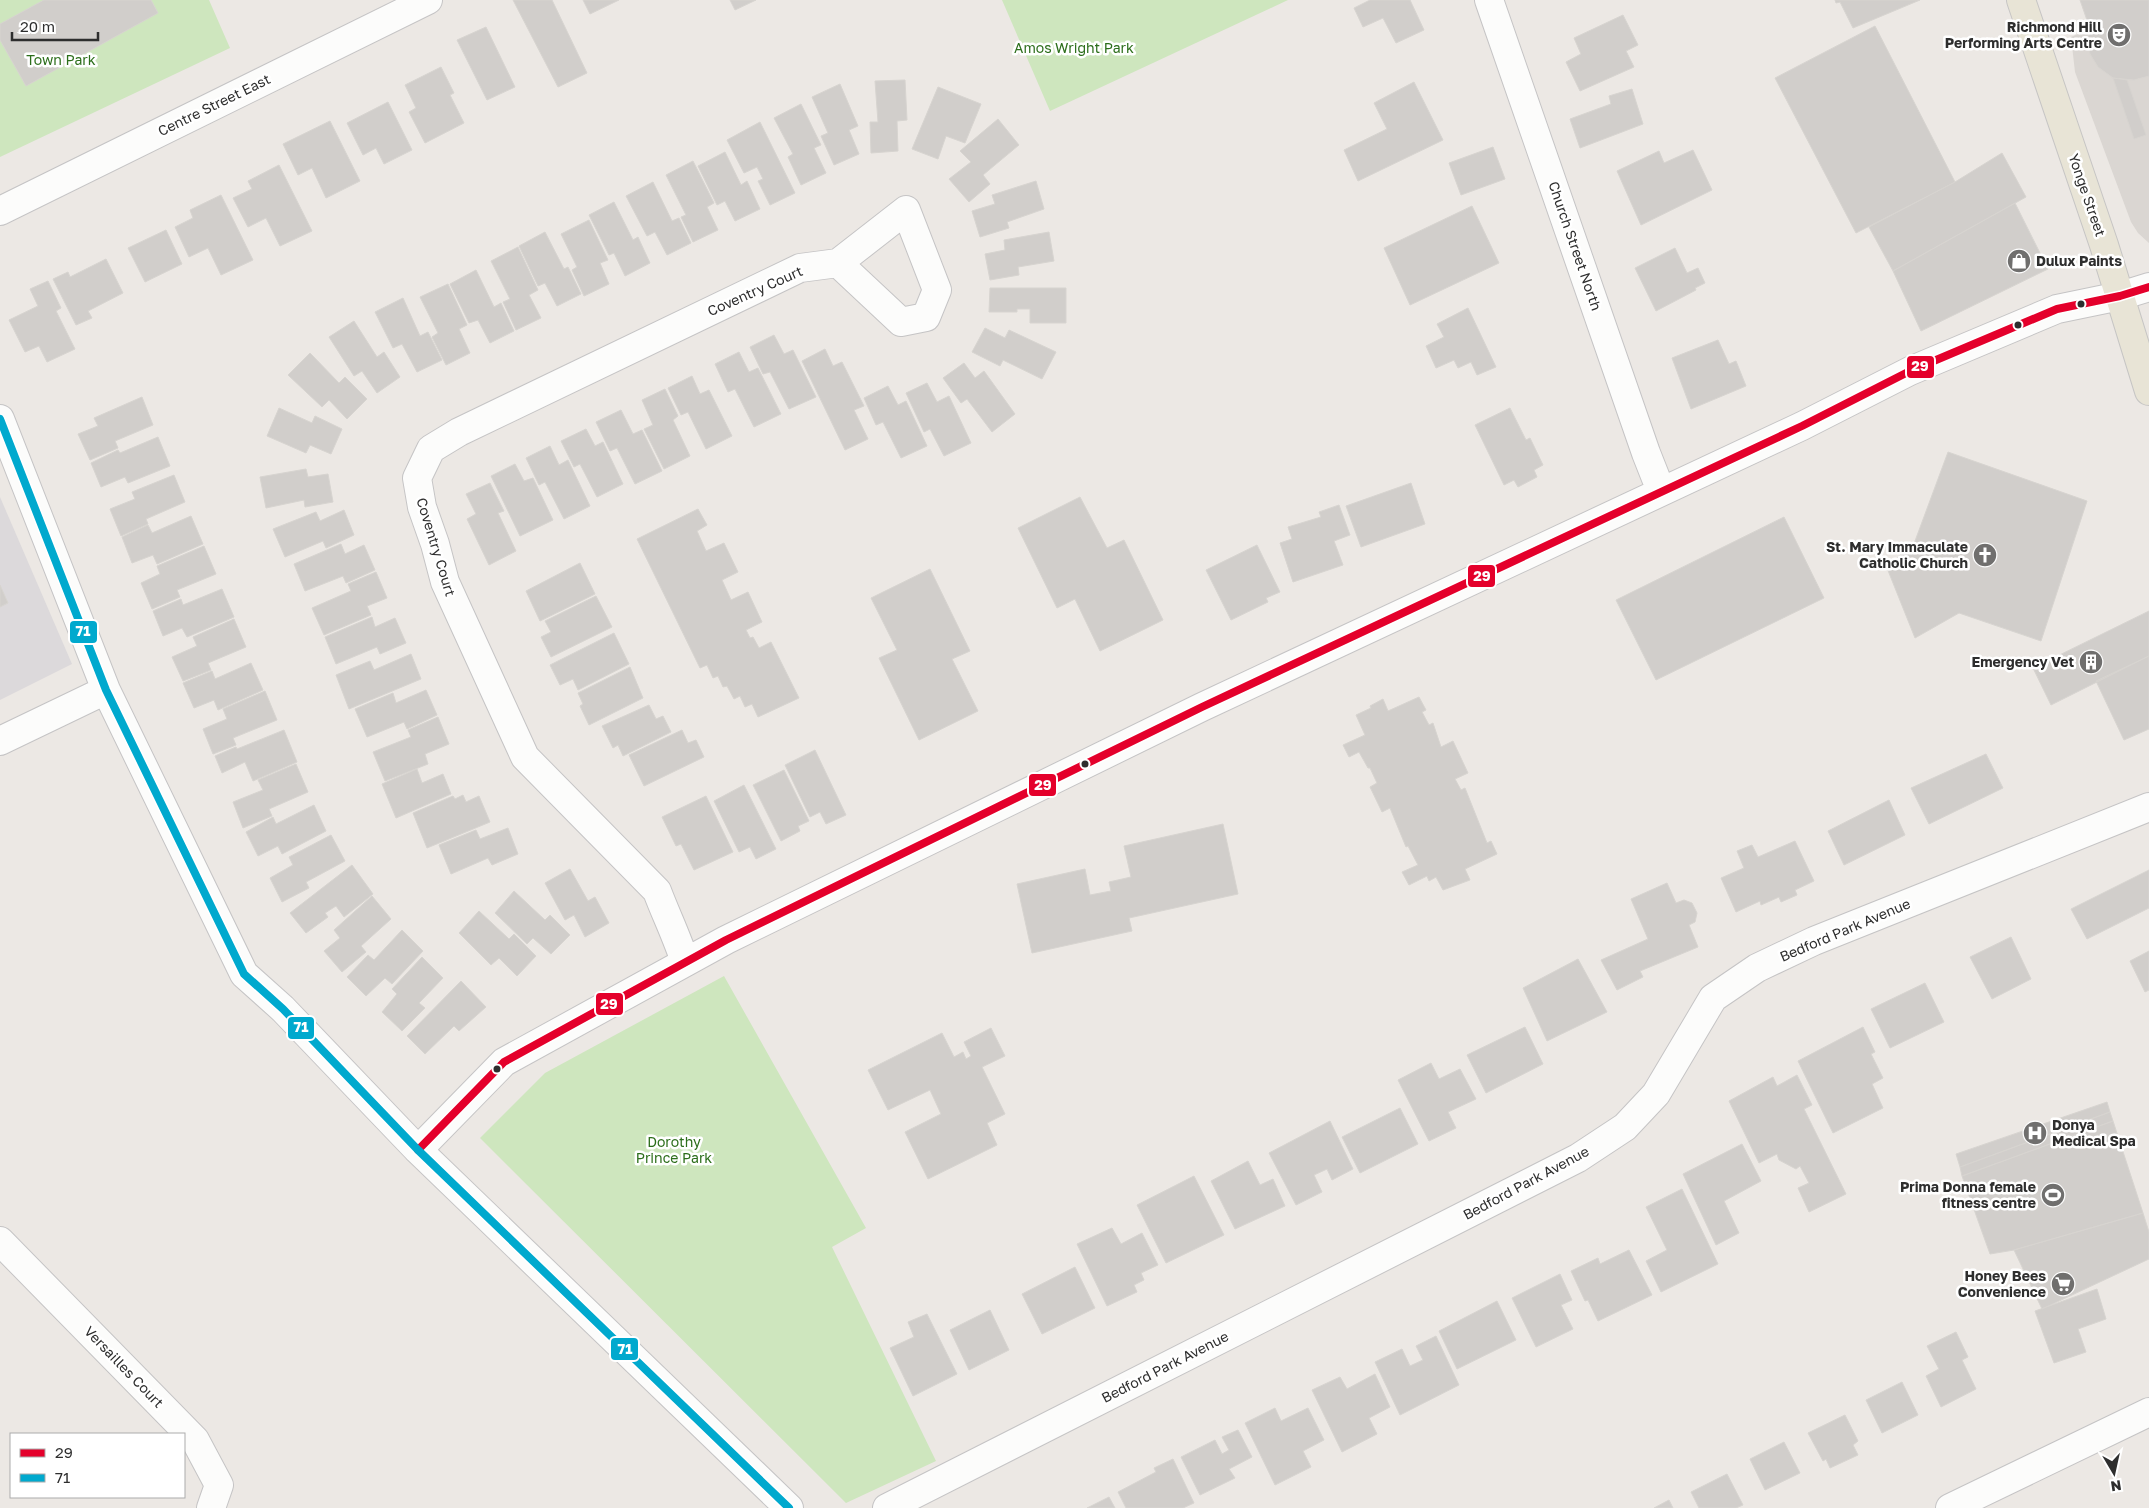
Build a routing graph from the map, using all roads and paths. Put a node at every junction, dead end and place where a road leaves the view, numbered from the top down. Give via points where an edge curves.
1 (428, 0) edge
2 (1489, 0) edge
3 (2021, 0) edge
4 (0, 211) edge
5 (838, 263) dead end
6 (2149, 287) edge
7 (2120, 296) junction
8 (2149, 392) edge
9 (0, 419) edge
10 (1661, 491) junction
11 (106, 690) junction
12 (0, 741) edge
13 (2149, 807) edge
14 (685, 962) junction
15 (418, 1150) junction
16 (0, 1241) edge
17 (2149, 1412) edge
18 (211, 1508) edge
19 (789, 1508) edge
20 (887, 1508) edge
21 (1950, 1508) edge

1 - 4 street, Centre Street East
2 - 10 street, Church Street North
3 - 7 main road, Yonge Street
5 - 14 street, Coventry Court via 800,268 459,432 431,449 417,478 422,507 445,582 525,757 657,891 676,932
6 - 7 street
7 - 8 main road, Yonge Street
7 - 10 street via 2057,309 1910,370 1802,426
9 - 11 street
10 - 14 street via 1118,748
11 - 12 street
11 - 15 street via 244,974 283,1009
13 - 20 street, Bedford Park Avenue via 1814,941 1758,968 1713,998 1656,1094 1625,1127 1578,1158
14 - 15 street via 504,1062
15 - 19 street
16 - 18 street, Versailles Court via 196,1440 219,1485
17 - 21 street

